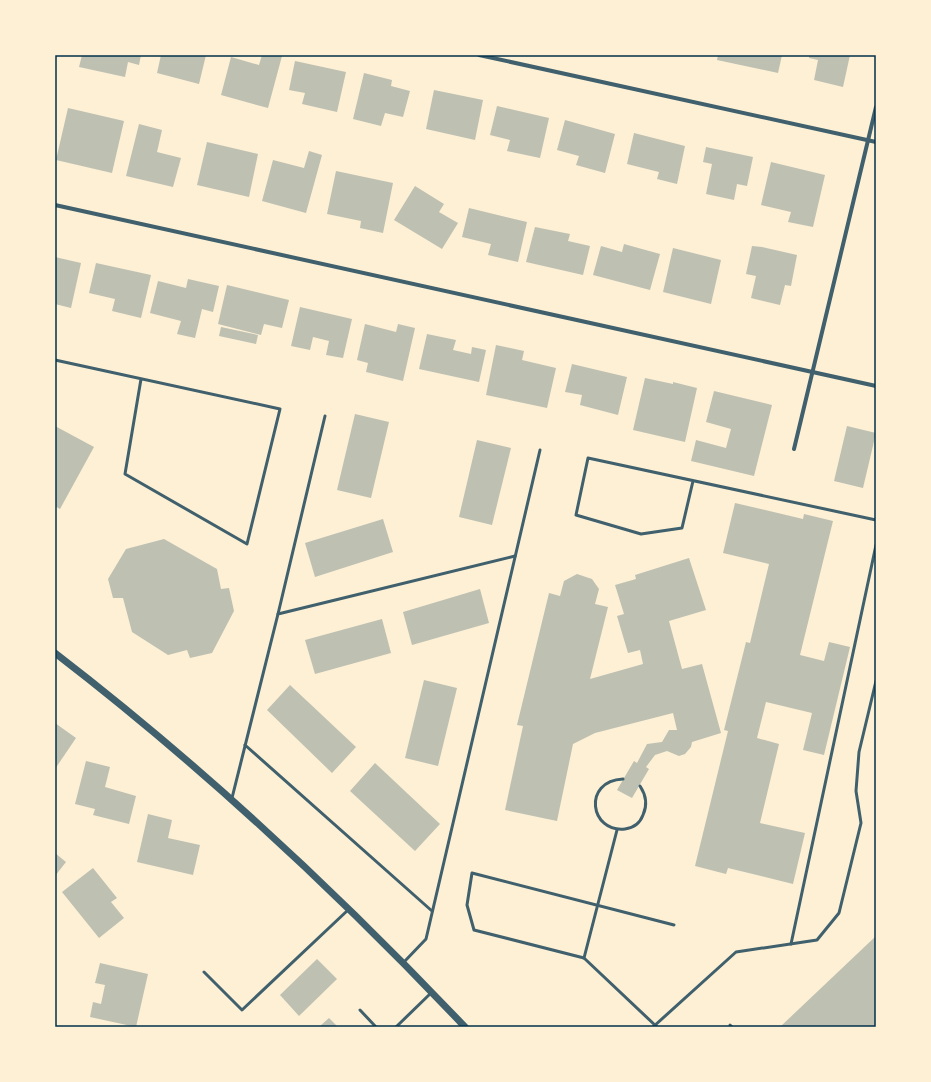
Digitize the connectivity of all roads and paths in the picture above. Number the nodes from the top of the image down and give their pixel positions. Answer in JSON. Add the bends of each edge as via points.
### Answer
{"nodes":[{"id":1,"x":479,"y":55,"type":"edge"},
{"id":2,"x":876,"y":107,"type":"edge"},
{"id":3,"x":868,"y":140,"type":"junction"},
{"id":4,"x":876,"y":142,"type":"edge"},
{"id":5,"x":55,"y":205,"type":"edge"},
{"id":6,"x":55,"y":360,"type":"edge"},
{"id":7,"x":812,"y":372,"type":"junction"},
{"id":8,"x":141,"y":379,"type":"junction"},
{"id":9,"x":876,"y":386,"type":"edge"},
{"id":10,"x":325,"y":416,"type":"dead end"},
{"id":11,"x":794,"y":449,"type":"dead end"},
{"id":12,"x":540,"y":450,"type":"dead end"},
{"id":13,"x":693,"y":481,"type":"junction"},
{"id":14,"x":876,"y":520,"type":"edge"},
{"id":15,"x":876,"y":545,"type":"edge"},
{"id":16,"x":516,"y":556,"type":"junction"},
{"id":17,"x":278,"y":614,"type":"junction"},
{"id":18,"x":55,"y":653,"type":"edge"},
{"id":19,"x":876,"y":681,"type":"edge"},
{"id":20,"x":245,"y":745,"type":"junction"},
{"id":21,"x":623,"y":779,"type":"dead end"},
{"id":22,"x":640,"y":786,"type":"dead end"},
{"id":23,"x":231,"y":800,"type":"junction"},
{"id":24,"x":617,"y":830,"type":"junction"},
{"id":25,"x":598,"y":905,"type":"junction"},
{"id":26,"x":350,"y":909,"type":"junction"},
{"id":27,"x":432,"y":911,"type":"junction"},
{"id":28,"x":674,"y":925,"type":"dead end"},
{"id":29,"x":790,"y":944,"type":"junction"},
{"id":30,"x":584,"y":958,"type":"junction"},
{"id":31,"x":404,"y":962,"type":"junction"},
{"id":32,"x":204,"y":972,"type":"dead end"},
{"id":33,"x":432,"y":992,"type":"junction"},
{"id":34,"x":360,"y":1010,"type":"dead end"},
{"id":35,"x":655,"y":1026,"type":"edge"},
{"id":36,"x":376,"y":1027,"type":"edge"},
{"id":37,"x":396,"y":1027,"type":"edge"},
{"id":38,"x":465,"y":1027,"type":"edge"}],
"edges":[{"from":1,"to":3,"type":"street"},
{"from":2,"to":3,"type":"street"},
{"from":3,"to":4,"type":"street"},
{"from":3,"to":7,"type":"street"},
{"from":5,"to":7,"type":"street"},
{"from":6,"to":8,"type":"lane"},
{"from":7,"to":9,"type":"street"},
{"from":7,"to":11,"type":"street"},
{"from":8,"to":8,"type":"lane","via":[[124,474],[247,544],[280,409]]},
{"from":10,"to":17,"type":"lane"},
{"from":12,"to":16,"type":"lane"},
{"from":13,"to":13,"type":"lane","via":[[588,458],[576,516],[641,534],[682,528]]},
{"from":13,"to":14,"type":"lane"},
{"from":15,"to":29,"type":"lane"},
{"from":16,"to":17,"type":"lane"},
{"from":16,"to":27,"type":"lane"},
{"from":17,"to":20,"type":"lane"},
{"from":18,"to":23,"type":"street","via":[[194,766]]},
{"from":19,"to":29,"type":"lane","via":[[859,752],[856,791],[861,823],[839,913],[816,940]]},
{"from":20,"to":23,"type":"lane"},
{"from":20,"to":27,"type":"lane"},
{"from":21,"to":24,"type":"lane","via":[[613,779],[605,784],[596,798],[598,816],[604,823]]},
{"from":22,"to":24,"type":"lane","via":[[646,800],[646,809],[642,817],[629,828]]},
{"from":23,"to":26,"type":"street"},
{"from":24,"to":25,"type":"lane"},
{"from":25,"to":28,"type":"lane"},
{"from":25,"to":30,"type":"lane"},
{"from":25,"to":30,"type":"lane","via":[[472,873],[467,905],[474,930]]},
{"from":26,"to":31,"type":"street"},
{"from":26,"to":32,"type":"lane","via":[[242,1010]]},
{"from":27,"to":31,"type":"lane","via":[[426,939]]},
{"from":29,"to":35,"type":"lane","via":[[736,952]]},
{"from":30,"to":35,"type":"lane"},
{"from":31,"to":33,"type":"street"},
{"from":33,"to":37,"type":"lane"},
{"from":33,"to":38,"type":"street"},
{"from":34,"to":36,"type":"lane"}]}
